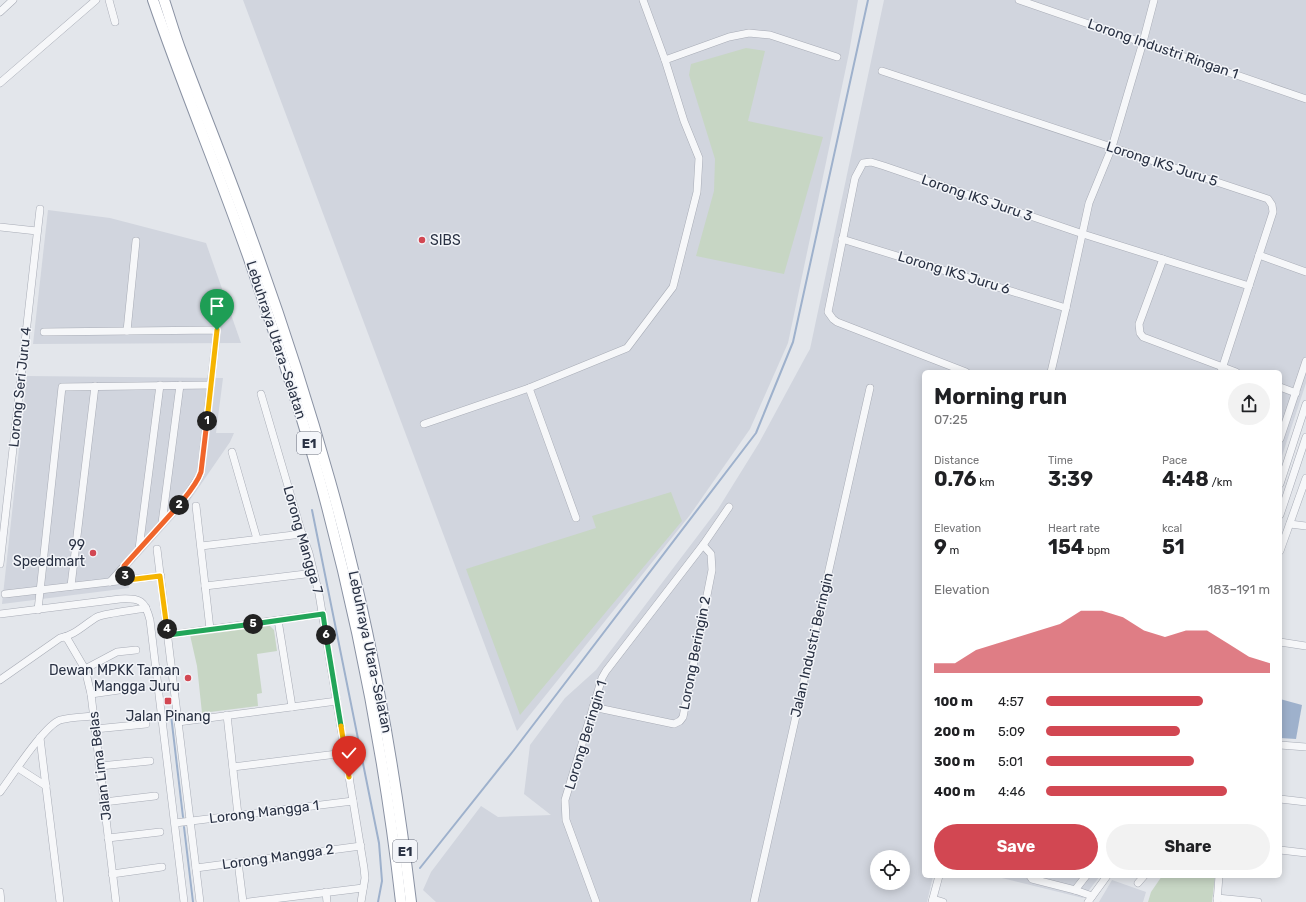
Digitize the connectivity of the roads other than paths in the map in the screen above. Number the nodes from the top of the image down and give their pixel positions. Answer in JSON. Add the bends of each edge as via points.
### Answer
{"nodes":[{"id":1,"x":13,"y":0,"type":"edge"},
{"id":2,"x":96,"y":0,"type":"edge"},
{"id":3,"x":109,"y":0,"type":"edge"},
{"id":4,"x":154,"y":0,"type":"edge"},
{"id":5,"x":164,"y":0,"type":"edge"},
{"id":6,"x":643,"y":0,"type":"edge"},
{"id":7,"x":1019,"y":0,"type":"edge"},
{"id":8,"x":1154,"y":0,"type":"edge"},
{"id":9,"x":0,"y":12,"type":"edge"},
{"id":10,"x":115,"y":22,"type":"dead end"},
{"id":11,"x":1143,"y":42,"type":"junction"},
{"id":12,"x":837,"y":57,"type":"dead end"},
{"id":13,"x":665,"y":60,"type":"junction"},
{"id":14,"x":882,"y":71,"type":"dead end"},
{"id":15,"x":0,"y":83,"type":"edge"},
{"id":16,"x":1306,"y":99,"type":"edge"},
{"id":17,"x":1112,"y":147,"type":"junction"},
{"id":18,"x":40,"y":209,"type":"dead end"},
{"id":19,"x":0,"y":227,"type":"edge"},
{"id":20,"x":37,"y":231,"type":"junction"},
{"id":21,"x":1083,"y":234,"type":"junction"},
{"id":22,"x":842,"y":239,"type":"junction"},
{"id":23,"x":136,"y":242,"type":"dead end"},
{"id":24,"x":1259,"y":255,"type":"junction"},
{"id":25,"x":1163,"y":259,"type":"junction"},
{"id":26,"x":1306,"y":272,"type":"edge"},
{"id":27,"x":1249,"y":286,"type":"junction"},
{"id":28,"x":1066,"y":308,"type":"junction"},
{"id":29,"x":127,"y":331,"type":"junction"},
{"id":30,"x":44,"y":332,"type":"dead end"},
{"id":31,"x":1306,"y":361,"type":"edge"},
{"id":32,"x":961,"y":370,"type":"edge"},
{"id":33,"x":1051,"y":370,"type":"edge"},
{"id":34,"x":1222,"y":370,"type":"edge"},
{"id":35,"x":160,"y":385,"type":"junction"},
{"id":36,"x":180,"y":385,"type":"junction"},
{"id":37,"x":211,"y":385,"type":"junction"},
{"id":38,"x":95,"y":386,"type":"junction"},
{"id":39,"x":530,"y":388,"type":"junction"},
{"id":40,"x":870,"y":388,"type":"dead end"},
{"id":41,"x":1282,"y":388,"type":"edge"},
{"id":42,"x":1296,"y":393,"type":"junction"},
{"id":43,"x":261,"y":394,"type":"dead end"},
{"id":44,"x":1306,"y":404,"type":"edge"},
{"id":45,"x":424,"y":424,"type":"dead end"},
{"id":46,"x":1282,"y":433,"type":"edge"},
{"id":47,"x":1306,"y":437,"type":"edge"},
{"id":48,"x":232,"y":452,"type":"dead end"},
{"id":49,"x":1294,"y":472,"type":"junction"},
{"id":50,"x":1282,"y":478,"type":"edge"},
{"id":51,"x":1306,"y":478,"type":"edge"},
{"id":52,"x":1282,"y":488,"type":"edge"},
{"id":53,"x":1288,"y":490,"type":"junction"},
{"id":54,"x":196,"y":506,"type":"dead end"},
{"id":55,"x":729,"y":507,"type":"dead end"},
{"id":56,"x":1282,"y":509,"type":"edge"},
{"id":57,"x":576,"y":518,"type":"dead end"},
{"id":58,"x":162,"y":523,"type":"junction"},
{"id":59,"x":1290,"y":524,"type":"junction"},
{"id":60,"x":1306,"y":526,"type":"edge"},
{"id":61,"x":302,"y":534,"type":"junction"},
{"id":62,"x":257,"y":539,"type":"junction"},
{"id":63,"x":704,"y":545,"type":"junction"},
{"id":64,"x":200,"y":546,"type":"junction"},
{"id":65,"x":1282,"y":546,"type":"edge"},
{"id":66,"x":139,"y":549,"type":"junction"},
{"id":67,"x":157,"y":549,"type":"dead end"},
{"id":68,"x":0,"y":564,"type":"edge"},
{"id":69,"x":124,"y":566,"type":"junction"},
{"id":70,"x":314,"y":573,"type":"junction"},
{"id":71,"x":160,"y":576,"type":"junction"},
{"id":72,"x":128,"y":580,"type":"junction"},
{"id":73,"x":110,"y":582,"type":"junction"},
{"id":74,"x":71,"y":586,"type":"junction"},
{"id":75,"x":205,"y":586,"type":"junction"},
{"id":76,"x":39,"y":590,"type":"junction"},
{"id":77,"x":5,"y":594,"type":"dead end"},
{"id":78,"x":146,"y":608,"type":"junction"},
{"id":79,"x":38,"y":610,"type":"junction"},
{"id":80,"x":0,"y":614,"type":"edge"},
{"id":81,"x":323,"y":614,"type":"junction"},
{"id":82,"x":278,"y":620,"type":"junction"},
{"id":83,"x":210,"y":629,"type":"junction"},
{"id":84,"x":168,"y":635,"type":"junction"},
{"id":85,"x":65,"y":637,"type":"junction"},
{"id":86,"x":1282,"y":642,"type":"edge"},
{"id":87,"x":1306,"y":646,"type":"edge"},
{"id":88,"x":136,"y":650,"type":"dead end"},
{"id":89,"x":85,"y":669,"type":"junction"},
{"id":90,"x":0,"y":680,"type":"edge"},
{"id":91,"x":140,"y":687,"type":"dead end"},
{"id":92,"x":91,"y":694,"type":"junction"},
{"id":93,"x":337,"y":701,"type":"junction"},
{"id":94,"x":292,"y":707,"type":"junction"},
{"id":95,"x":593,"y":707,"type":"junction"},
{"id":96,"x":227,"y":715,"type":"junction"},
{"id":97,"x":94,"y":716,"type":"junction"},
{"id":98,"x":178,"y":722,"type":"junction"},
{"id":99,"x":146,"y":724,"type":"dead end"},
{"id":100,"x":95,"y":729,"type":"junction"},
{"id":101,"x":40,"y":738,"type":"junction"},
{"id":102,"x":1282,"y":744,"type":"edge"},
{"id":103,"x":1306,"y":747,"type":"edge"},
{"id":104,"x":345,"y":753,"type":"junction"},
{"id":105,"x":150,"y":760,"type":"dead end"},
{"id":106,"x":100,"y":766,"type":"junction"},
{"id":107,"x":233,"y":767,"type":"junction"},
{"id":108,"x":18,"y":768,"type":"junction"},
{"id":109,"x":46,"y":786,"type":"junction"},
{"id":110,"x":0,"y":792,"type":"edge"},
{"id":111,"x":155,"y":796,"type":"dead end"},
{"id":112,"x":1282,"y":799,"type":"edge"},
{"id":113,"x":353,"y":801,"type":"junction"},
{"id":114,"x":104,"y":802,"type":"junction"},
{"id":115,"x":1306,"y":802,"type":"edge"},
{"id":116,"x":238,"y":815,"type":"junction"},
{"id":117,"x":190,"y":821,"type":"junction"},
{"id":118,"x":175,"y":823,"type":"junction"},
{"id":119,"x":160,"y":832,"type":"dead end"},
{"id":120,"x":108,"y":838,"type":"junction"},
{"id":121,"x":361,"y":846,"type":"junction"},
{"id":122,"x":1282,"y":850,"type":"edge"},
{"id":123,"x":1306,"y":853,"type":"edge"},
{"id":124,"x":238,"y":862,"type":"junction"},
{"id":125,"x":162,"y":867,"type":"dead end"},
{"id":126,"x":196,"y":868,"type":"junction"},
{"id":127,"x":112,"y":874,"type":"junction"},
{"id":128,"x":938,"y":878,"type":"edge"},
{"id":129,"x":1031,"y":878,"type":"edge"},
{"id":130,"x":1084,"y":878,"type":"edge"},
{"id":131,"x":1106,"y":878,"type":"edge"},
{"id":132,"x":1142,"y":878,"type":"edge"},
{"id":133,"x":1219,"y":878,"type":"edge"},
{"id":134,"x":1138,"y":883,"type":"dead end"},
{"id":135,"x":363,"y":888,"type":"junction"},
{"id":136,"x":1075,"y":890,"type":"junction"},
{"id":137,"x":0,"y":892,"type":"edge"},
{"id":138,"x":326,"y":892,"type":"junction"},
{"id":139,"x":1090,"y":899,"type":"edge"},
{"id":140,"x":284,"y":900,"type":"edge"},
{"id":141,"x":1217,"y":900,"type":"edge"},
{"id":142,"x":932,"y":901,"type":"edge"},
{"id":143,"x":1,"y":902,"type":"edge"},
{"id":144,"x":60,"y":902,"type":"edge"},
{"id":145,"x":116,"y":902,"type":"edge"},
{"id":146,"x":184,"y":902,"type":"edge"},
{"id":147,"x":200,"y":902,"type":"edge"},
{"id":148,"x":243,"y":902,"type":"edge"},
{"id":149,"x":249,"y":902,"type":"edge"},
{"id":150,"x":327,"y":902,"type":"edge"},
{"id":151,"x":361,"y":902,"type":"edge"},
{"id":152,"x":401,"y":902,"type":"edge"},
{"id":153,"x":411,"y":902,"type":"edge"},
{"id":154,"x":596,"y":902,"type":"edge"},
{"id":155,"x":754,"y":902,"type":"edge"},
{"id":156,"x":943,"y":902,"type":"edge"},
{"id":157,"x":1258,"y":902,"type":"edge"}],
"edges":[{"from":1,"to":9,"type":"street"},
{"from":2,"to":15,"type":"street"},
{"from":3,"to":10,"type":"street"},
{"from":4,"to":152,"type":"highway","name":"Lebuhraya Utara–Selatan","number":"E1","via":[[184,89],[258,285],[320,482],[341,562],[370,694],[388,798]]},
{"from":5,"to":153,"type":"highway","name":"Lebuhraya Utara–Selatan","number":"E1","via":[[265,276],[331,484],[363,612],[377,682],[398,800]]},
{"from":6,"to":13,"type":"street"},
{"from":7,"to":11,"type":"street","name":"Lorong Industri Ringan 1"},
{"from":8,"to":11,"type":"street"},
{"from":11,"to":16,"type":"street","name":"Lorong Industri Ringan 1"},
{"from":11,"to":17,"type":"street"},
{"from":12,"to":13,"type":"street","via":[[770,35],[749,33],[729,37]]},
{"from":13,"to":39,"type":"street","via":[[684,121],[699,158],[697,192],[673,287],[627,348]]},
{"from":14,"to":17,"type":"street","name":"Lorong IKS Juru 5"},
{"from":17,"to":21,"type":"street","via":[[1089,203]]},
{"from":17,"to":24,"type":"street","name":"Lorong IKS Juru 5","via":[[1268,199],[1273,212]]},
{"from":18,"to":20,"type":"street","name":"Lorong Seri Juru 4"},
{"from":19,"to":20,"type":"street"},
{"from":20,"to":68,"type":"street","name":"Lorong Seri Juru 4"},
{"from":21,"to":22,"type":"street","name":"Lorong IKS Juru 3","via":[[871,162],[863,162],[855,178]]},
{"from":21,"to":25,"type":"street","name":"Lorong IKS Juru 3"},
{"from":21,"to":28,"type":"street"},
{"from":22,"to":28,"type":"street","name":"Lorong IKS Juru 6"},
{"from":22,"to":32,"type":"street","via":[[828,308],[831,316],[837,322]]},
{"from":23,"to":29,"type":"street"},
{"from":24,"to":26,"type":"street"},
{"from":24,"to":27,"type":"street","name":"Lorong IKS Juru 5"},
{"from":25,"to":27,"type":"street","name":"Lorong IKS Juru 3"},
{"from":25,"to":34,"type":"street","via":[[1139,324],[1140,333],[1143,337]]},
{"from":27,"to":34,"type":"street","name":"Lorong IKS Juru 5"},
{"from":28,"to":33,"type":"street"},
{"from":29,"to":30,"type":"street"},
{"from":29,"to":37,"type":"street","via":[[217,330]]},
{"from":31,"to":42,"type":"street"},
{"from":35,"to":36,"type":"street"},
{"from":35,"to":38,"type":"street"},
{"from":35,"to":66,"type":"street"},
{"from":36,"to":37,"type":"street"},
{"from":36,"to":58,"type":"street"},
{"from":37,"to":58,"type":"street","via":[[201,472],[186,497]]},
{"from":38,"to":74,"type":"street"},
{"from":38,"to":76,"type":"street","via":[[62,387]]},
{"from":39,"to":45,"type":"street"},
{"from":39,"to":57,"type":"street"},
{"from":40,"to":155,"type":"street","name":"Jalan Industri Beringin"},
{"from":41,"to":42,"type":"street"},
{"from":42,"to":46,"type":"street"},
{"from":43,"to":61,"type":"street","name":"Lorong Mangga 7"},
{"from":44,"to":50,"type":"street"},
{"from":47,"to":49,"type":"street"},
{"from":48,"to":62,"type":"street"},
{"from":49,"to":51,"type":"street"},
{"from":49,"to":53,"type":"street"},
{"from":51,"to":59,"type":"street"},
{"from":52,"to":53,"type":"street"},
{"from":53,"to":56,"type":"street"},
{"from":54,"to":64,"type":"street"},
{"from":55,"to":63,"type":"street","name":"Lorong Beringin 1"},
{"from":58,"to":66,"type":"street"},
{"from":59,"to":60,"type":"street"},
{"from":59,"to":65,"type":"street"},
{"from":61,"to":62,"type":"street"},
{"from":61,"to":70,"type":"street","name":"Lorong Mangga 7"},
{"from":62,"to":64,"type":"street"},
{"from":63,"to":95,"type":"street","name":"Lorong Beringin 1","via":[[606,671]]},
{"from":63,"to":95,"type":"street","name":"Lorong Beringin 2","via":[[711,554],[712,570],[683,717],[674,724]]},
{"from":64,"to":75,"type":"street"},
{"from":66,"to":69,"type":"street"},
{"from":67,"to":71,"type":"street"},
{"from":69,"to":72,"type":"street"},
{"from":69,"to":73,"type":"street"},
{"from":70,"to":75,"type":"street"},
{"from":70,"to":81,"type":"street","name":"Lorong Mangga 7"},
{"from":71,"to":72,"type":"street"},
{"from":71,"to":84,"type":"street"},
{"from":72,"to":73,"type":"street"},
{"from":73,"to":74,"type":"street"},
{"from":74,"to":76,"type":"street"},
{"from":75,"to":83,"type":"street"},
{"from":76,"to":77,"type":"street"},
{"from":76,"to":79,"type":"street"},
{"from":78,"to":79,"type":"street","via":[[142,602],[133,598]]},
{"from":78,"to":85,"type":"street","via":[[99,616]]},
{"from":78,"to":118,"type":"street","via":[[150,620]]},
{"from":79,"to":80,"type":"street"},
{"from":81,"to":82,"type":"street"},
{"from":81,"to":93,"type":"street","name":"Lorong Mangga 7"},
{"from":82,"to":83,"type":"street"},
{"from":82,"to":94,"type":"street"},
{"from":83,"to":84,"type":"street"},
{"from":84,"to":98,"type":"street"},
{"from":85,"to":89,"type":"street","name":"Jalan Lima Belas"},
{"from":85,"to":90,"type":"street"},
{"from":86,"to":87,"type":"street"},
{"from":88,"to":89,"type":"street","via":[[117,652]]},
{"from":89,"to":92,"type":"street","name":"Jalan Lima Belas"},
{"from":91,"to":92,"type":"street"},
{"from":92,"to":97,"type":"street","name":"Jalan Lima Belas"},
{"from":93,"to":94,"type":"street"},
{"from":93,"to":104,"type":"street","name":"Lorong Mangga 7"},
{"from":94,"to":96,"type":"street"},
{"from":95,"to":154,"type":"street","name":"Lorong Beringin 1","via":[[565,800],[566,820]]},
{"from":96,"to":98,"type":"street"},
{"from":96,"to":107,"type":"street"},
{"from":97,"to":100,"type":"street","name":"Jalan Lima Belas"},
{"from":97,"to":101,"type":"street","via":[[61,720],[52,724]]},
{"from":98,"to":117,"type":"street"},
{"from":99,"to":100,"type":"street"},
{"from":100,"to":106,"type":"street","name":"Jalan Lima Belas"},
{"from":101,"to":108,"type":"street"},
{"from":101,"to":109,"type":"street"},
{"from":102,"to":103,"type":"street"},
{"from":104,"to":107,"type":"street"},
{"from":104,"to":113,"type":"street","name":"Lorong Mangga 7"},
{"from":105,"to":106,"type":"street"},
{"from":106,"to":114,"type":"street","name":"Jalan Lima Belas"},
{"from":107,"to":116,"type":"street"},
{"from":108,"to":109,"type":"street"},
{"from":108,"to":110,"type":"street"},
{"from":109,"to":144,"type":"street"},
{"from":111,"to":114,"type":"street"},
{"from":112,"to":115,"type":"street"},
{"from":113,"to":116,"type":"street","name":"Lorong Mangga 1"},
{"from":113,"to":121,"type":"street","name":"Lorong Mangga 7"},
{"from":114,"to":120,"type":"street","name":"Jalan Lima Belas"},
{"from":116,"to":117,"type":"street","name":"Lorong Mangga 1"},
{"from":117,"to":118,"type":"street","name":"Lorong Mangga 1"},
{"from":117,"to":126,"type":"street"},
{"from":118,"to":146,"type":"street"},
{"from":119,"to":120,"type":"street"},
{"from":120,"to":127,"type":"street","name":"Jalan Lima Belas"},
{"from":121,"to":124,"type":"street","name":"Lorong Mangga 2"},
{"from":121,"to":135,"type":"street","name":"Lorong Mangga 7"},
{"from":122,"to":123,"type":"street"},
{"from":124,"to":126,"type":"street","name":"Lorong Mangga 2"},
{"from":124,"to":148,"type":"street"},
{"from":125,"to":127,"type":"street"},
{"from":126,"to":147,"type":"street"},
{"from":127,"to":145,"type":"street","name":"Jalan Lima Belas"},
{"from":128,"to":142,"type":"street"},
{"from":129,"to":136,"type":"street"},
{"from":130,"to":136,"type":"street"},
{"from":131,"to":139,"type":"street"},
{"from":132,"to":134,"type":"street"},
{"from":133,"to":141,"type":"street"},
{"from":135,"to":138,"type":"street"},
{"from":135,"to":151,"type":"street","name":"Lorong Mangga 7"},
{"from":136,"to":139,"type":"street"},
{"from":137,"to":143,"type":"street"},
{"from":138,"to":140,"type":"street"},
{"from":138,"to":150,"type":"street"},
{"from":140,"to":149,"type":"street"},
{"from":141,"to":157,"type":"street"},
{"from":142,"to":156,"type":"street"}]}
